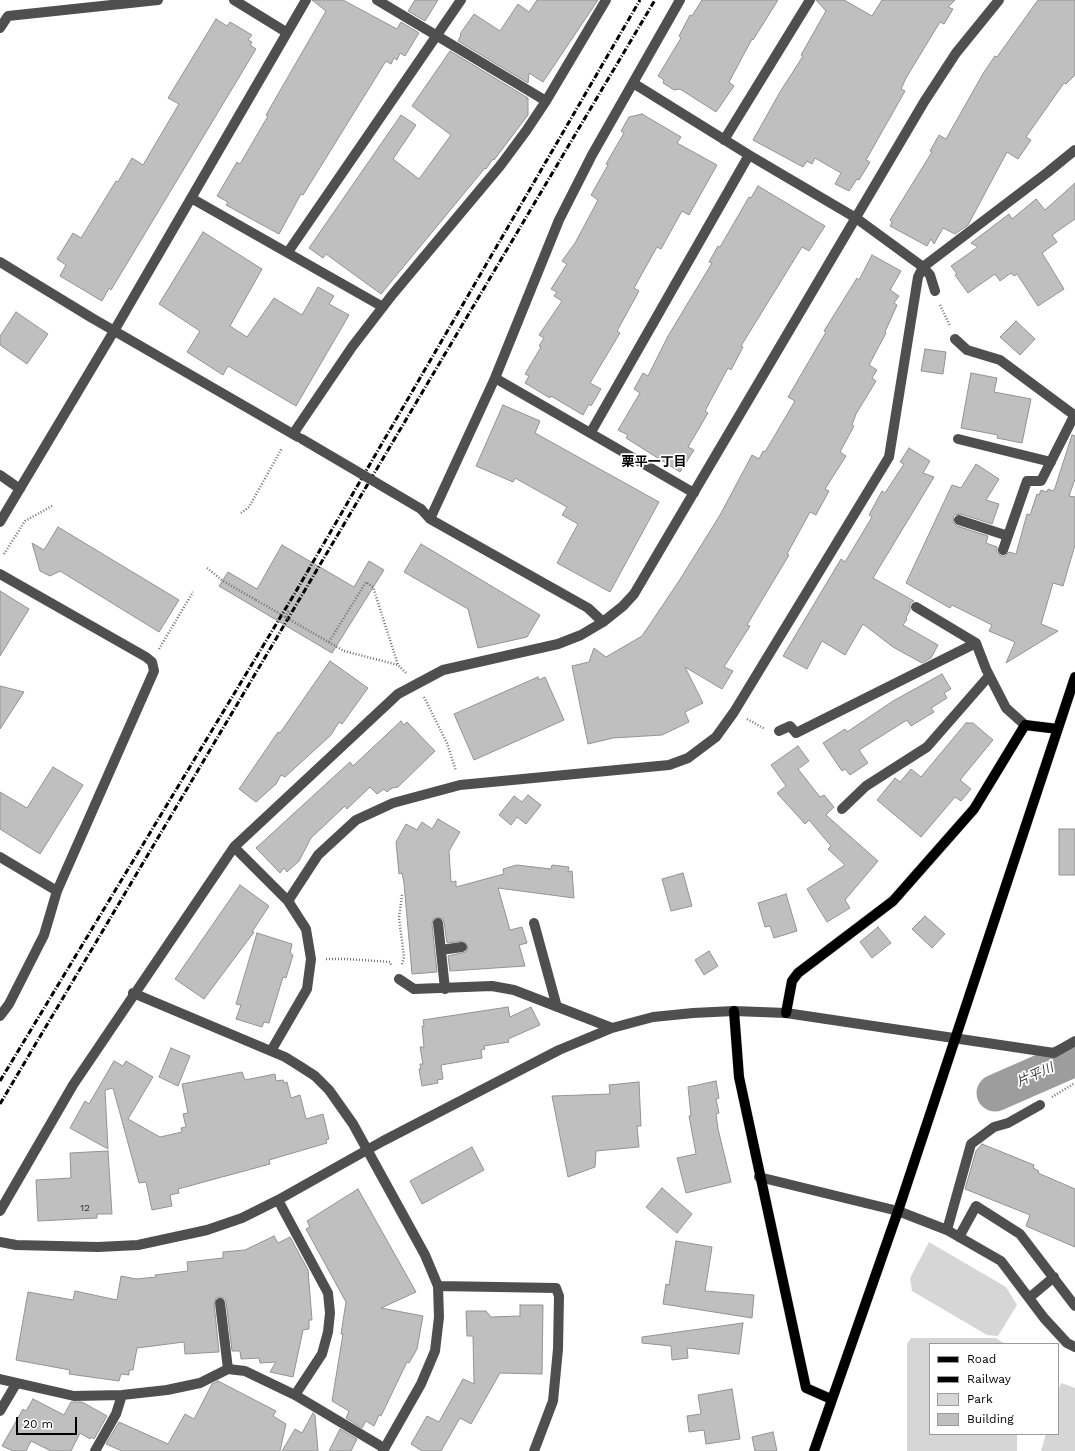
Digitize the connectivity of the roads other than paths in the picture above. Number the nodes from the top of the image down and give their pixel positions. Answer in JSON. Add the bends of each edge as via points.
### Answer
{"nodes":[{"id":1,"x":158,"y":0,"type":"edge"},
{"id":2,"x":234,"y":0,"type":"edge"},
{"id":3,"x":306,"y":0,"type":"edge"},
{"id":4,"x":376,"y":0,"type":"edge"},
{"id":5,"x":461,"y":0,"type":"edge"},
{"id":6,"x":606,"y":0,"type":"edge"},
{"id":7,"x":680,"y":0,"type":"edge"},
{"id":8,"x":810,"y":0,"type":"edge"},
{"id":9,"x":998,"y":0,"type":"edge"},
{"id":10,"x":142,"y":1,"type":"edge"},
{"id":11,"x":0,"y":28,"type":"edge"},
{"id":12,"x":286,"y":32,"type":"junction"},
{"id":13,"x":437,"y":36,"type":"junction"},
{"id":14,"x":633,"y":83,"type":"junction"},
{"id":15,"x":546,"y":101,"type":"junction"},
{"id":16,"x":724,"y":140,"type":"junction"},
{"id":17,"x":1075,"y":150,"type":"edge"},
{"id":18,"x":749,"y":155,"type":"junction"},
{"id":19,"x":191,"y":198,"type":"junction"},
{"id":20,"x":856,"y":218,"type":"junction"},
{"id":21,"x":288,"y":252,"type":"junction"},
{"id":22,"x":0,"y":262,"type":"edge"},
{"id":23,"x":923,"y":267,"type":"junction"},
{"id":24,"x":935,"y":291,"type":"road end"},
{"id":25,"x":383,"y":307,"type":"junction"},
{"id":26,"x":114,"y":331,"type":"junction"},
{"id":27,"x":955,"y":339,"type":"road end"},
{"id":28,"x":495,"y":378,"type":"junction"},
{"id":29,"x":1075,"y":414,"type":"edge"},
{"id":30,"x":591,"y":432,"type":"junction"},
{"id":31,"x":297,"y":437,"type":"junction"},
{"id":32,"x":958,"y":439,"type":"dead end"},
{"id":33,"x":1051,"y":462,"type":"junction"},
{"id":34,"x":0,"y":475,"type":"edge"},
{"id":35,"x":20,"y":489,"type":"junction"},
{"id":36,"x":694,"y":493,"type":"junction"},
{"id":37,"x":430,"y":519,"type":"junction"},
{"id":38,"x":959,"y":520,"type":"dead end"},
{"id":39,"x":0,"y":522,"type":"edge"},
{"id":40,"x":1008,"y":536,"type":"junction"},
{"id":41,"x":1003,"y":550,"type":"dead end"},
{"id":42,"x":0,"y":574,"type":"edge"},
{"id":43,"x":916,"y":607,"type":"dead end"},
{"id":44,"x":603,"y":622,"type":"junction"},
{"id":45,"x":976,"y":643,"type":"junction"},
{"id":46,"x":990,"y":676,"type":"junction"},
{"id":47,"x":1075,"y":677,"type":"edge"},
{"id":48,"x":1025,"y":726,"type":"junction"},
{"id":49,"x":1058,"y":729,"type":"junction"},
{"id":50,"x":779,"y":731,"type":"road end"},
{"id":51,"x":842,"y":809,"type":"dead end"},
{"id":52,"x":234,"y":847,"type":"junction"},
{"id":53,"x":0,"y":857,"type":"edge"},
{"id":54,"x":57,"y":891,"type":"junction"},
{"id":55,"x":288,"y":901,"type":"junction"},
{"id":56,"x":438,"y":923,"type":"dead end"},
{"id":57,"x":534,"y":923,"type":"dead end"},
{"id":58,"x":462,"y":948,"type":"dead end"},
{"id":59,"x":441,"y":950,"type":"junction"},
{"id":60,"x":399,"y":979,"type":"road end"},
{"id":61,"x":445,"y":989,"type":"junction"},
{"id":62,"x":133,"y":993,"type":"junction"},
{"id":63,"x":557,"y":1006,"type":"junction"},
{"id":64,"x":734,"y":1011,"type":"junction"},
{"id":65,"x":786,"y":1013,"type":"junction"},
{"id":66,"x":0,"y":1016,"type":"edge"},
{"id":67,"x":612,"y":1028,"type":"junction"},
{"id":68,"x":956,"y":1037,"type":"junction"},
{"id":69,"x":1075,"y":1041,"type":"edge"},
{"id":70,"x":271,"y":1051,"type":"junction"},
{"id":71,"x":1040,"y":1105,"type":"road end"},
{"id":72,"x":368,"y":1151,"type":"junction"},
{"id":73,"x":759,"y":1177,"type":"junction"},
{"id":74,"x":278,"y":1200,"type":"junction"},
{"id":75,"x":0,"y":1211,"type":"edge"},
{"id":76,"x":898,"y":1211,"type":"junction"},
{"id":77,"x":947,"y":1230,"type":"junction"},
{"id":78,"x":959,"y":1237,"type":"junction"},
{"id":79,"x":0,"y":1242,"type":"edge"},
{"id":80,"x":1054,"y":1277,"type":"junction"},
{"id":81,"x":438,"y":1286,"type":"junction"},
{"id":82,"x":1028,"y":1298,"type":"junction"},
{"id":83,"x":220,"y":1304,"type":"dead end"},
{"id":84,"x":1075,"y":1306,"type":"edge"},
{"id":85,"x":1075,"y":1347,"type":"edge"},
{"id":86,"x":228,"y":1370,"type":"junction"},
{"id":87,"x":0,"y":1379,"type":"edge"},
{"id":88,"x":16,"y":1384,"type":"junction"},
{"id":89,"x":122,"y":1395,"type":"junction"},
{"id":90,"x":295,"y":1395,"type":"junction"},
{"id":91,"x":831,"y":1400,"type":"junction"},
{"id":92,"x":0,"y":1411,"type":"edge"},
{"id":93,"x":384,"y":1450,"type":"edge"},
{"id":94,"x":95,"y":1451,"type":"edge"},
{"id":95,"x":534,"y":1451,"type":"edge"},
{"id":96,"x":814,"y":1451,"type":"edge"}],
"edges":[{"from":1,"to":10,"type":"street"},
{"from":2,"to":12,"type":"street"},
{"from":3,"to":12,"type":"street"},
{"from":4,"to":13,"type":"street"},
{"from":5,"to":13,"type":"street"},
{"from":6,"to":15,"type":"street"},
{"from":7,"to":14,"type":"street"},
{"from":8,"to":16,"type":"street"},
{"from":9,"to":20,"type":"street","via":[[956,53]]},
{"from":10,"to":11,"type":"street","via":[[8,16]]},
{"from":12,"to":19,"type":"street"},
{"from":13,"to":15,"type":"street"},
{"from":13,"to":21,"type":"street"},
{"from":14,"to":16,"type":"street"},
{"from":14,"to":28,"type":"street","via":[[592,154],[559,220]]},
{"from":15,"to":25,"type":"street","via":[[500,166]]},
{"from":16,"to":18,"type":"street"},
{"from":17,"to":23,"type":"street"},
{"from":18,"to":20,"type":"street"},
{"from":18,"to":30,"type":"street"},
{"from":19,"to":21,"type":"street"},
{"from":19,"to":26,"type":"street"},
{"from":20,"to":23,"type":"street"},
{"from":20,"to":36,"type":"street"},
{"from":21,"to":25,"type":"street"},
{"from":22,"to":26,"type":"street"},
{"from":23,"to":24,"type":"street","via":[[930,275]]},
{"from":23,"to":55,"type":"street","via":[[918,277],[889,457],[734,712],[716,737],[688,758],[669,765],[460,785],[393,803],[356,820],[318,855]]},
{"from":25,"to":31,"type":"street","via":[[352,347]]},
{"from":26,"to":31,"type":"street"},
{"from":26,"to":35,"type":"street"},
{"from":27,"to":29,"type":"street","via":[[967,350],[1000,360]]},
{"from":28,"to":30,"type":"street"},
{"from":28,"to":37,"type":"street"},
{"from":29,"to":33,"type":"street"},
{"from":30,"to":36,"type":"street"},
{"from":31,"to":37,"type":"street","bridge":true,"via":[[421,509]]},
{"from":32,"to":33,"type":"street"},
{"from":33,"to":40,"type":"street","via":[[1041,481],[1027,481]]},
{"from":34,"to":35,"type":"street"},
{"from":35,"to":39,"type":"street"},
{"from":36,"to":44,"type":"street","via":[[634,594]]},
{"from":37,"to":44,"type":"street","via":[[588,608]]},
{"from":38,"to":40,"type":"street"},
{"from":40,"to":41,"type":"street"},
{"from":42,"to":54,"type":"street","via":[[152,662],[154,671]]},
{"from":43,"to":45,"type":"street"},
{"from":44,"to":52,"type":"street","via":[[581,635],[558,644],[443,670],[398,694]]},
{"from":45,"to":46,"type":"street"},
{"from":45,"to":50,"type":"street","via":[[796,733],[790,726]]},
{"from":46,"to":48,"type":"street","via":[[1006,708]]},
{"from":46,"to":51,"type":"street","via":[[927,746],[866,786]]},
{"from":47,"to":49,"type":"main road"},
{"from":48,"to":49,"type":"main road"},
{"from":48,"to":65,"type":"main road","via":[[974,809],[894,901],[798,973],[792,981]]},
{"from":49,"to":68,"type":"main road"},
{"from":52,"to":55,"type":"street"},
{"from":52,"to":62,"type":"street"},
{"from":53,"to":54,"type":"street"},
{"from":54,"to":66,"type":"street","via":[[44,935],[9,1004]]},
{"from":55,"to":70,"type":"street","via":[[306,929],[311,959],[307,989]]},
{"from":56,"to":59,"type":"street"},
{"from":57,"to":63,"type":"street"},
{"from":58,"to":59,"type":"street"},
{"from":59,"to":61,"type":"street"},
{"from":60,"to":61,"type":"street","via":[[414,989]]},
{"from":61,"to":63,"type":"street","via":[[492,986],[514,990]]},
{"from":62,"to":70,"type":"street"},
{"from":62,"to":75,"type":"street","via":[[72,1085]]},
{"from":63,"to":67,"type":"street"},
{"from":64,"to":65,"type":"street"},
{"from":64,"to":67,"type":"street","via":[[653,1017]]},
{"from":64,"to":73,"type":"main road","via":[[739,1077]]},
{"from":65,"to":68,"type":"street"},
{"from":67,"to":72,"type":"street","via":[[559,1050]]},
{"from":68,"to":69,"type":"street","via":[[1054,1053]]},
{"from":68,"to":76,"type":"main road"},
{"from":70,"to":72,"type":"street","via":[[315,1076],[329,1090]]},
{"from":71,"to":77,"type":"street","via":[[1008,1123],[994,1127],[971,1144]]},
{"from":72,"to":74,"type":"street"},
{"from":72,"to":81,"type":"street"},
{"from":73,"to":76,"type":"street"},
{"from":73,"to":91,"type":"main road","via":[[806,1388]]},
{"from":74,"to":79,"type":"street","via":[[242,1218],[207,1230],[138,1245],[59,1247]]},
{"from":74,"to":90,"type":"street","via":[[328,1293],[330,1313],[322,1354]]},
{"from":76,"to":77,"type":"street"},
{"from":76,"to":91,"type":"main road"},
{"from":77,"to":78,"type":"street"},
{"from":78,"to":80,"type":"street","via":[[976,1206],[1020,1234]]},
{"from":78,"to":82,"type":"street","via":[[1000,1261]]},
{"from":80,"to":82,"type":"street"},
{"from":80,"to":84,"type":"street"},
{"from":81,"to":93,"type":"street","via":[[439,1317],[435,1351],[421,1384]]},
{"from":81,"to":95,"type":"street","via":[[556,1288],[559,1296],[558,1349],[553,1401]]},
{"from":82,"to":85,"type":"street","via":[[1067,1343]]},
{"from":83,"to":86,"type":"street"},
{"from":86,"to":89,"type":"street","via":[[187,1386]]},
{"from":86,"to":90,"type":"street","via":[[245,1371]]},
{"from":87,"to":88,"type":"street"},
{"from":88,"to":89,"type":"street","via":[[74,1396]]},
{"from":88,"to":92,"type":"street"},
{"from":89,"to":94,"type":"street","via":[[116,1414]]},
{"from":90,"to":93,"type":"street"},
{"from":91,"to":96,"type":"main road"}]}
